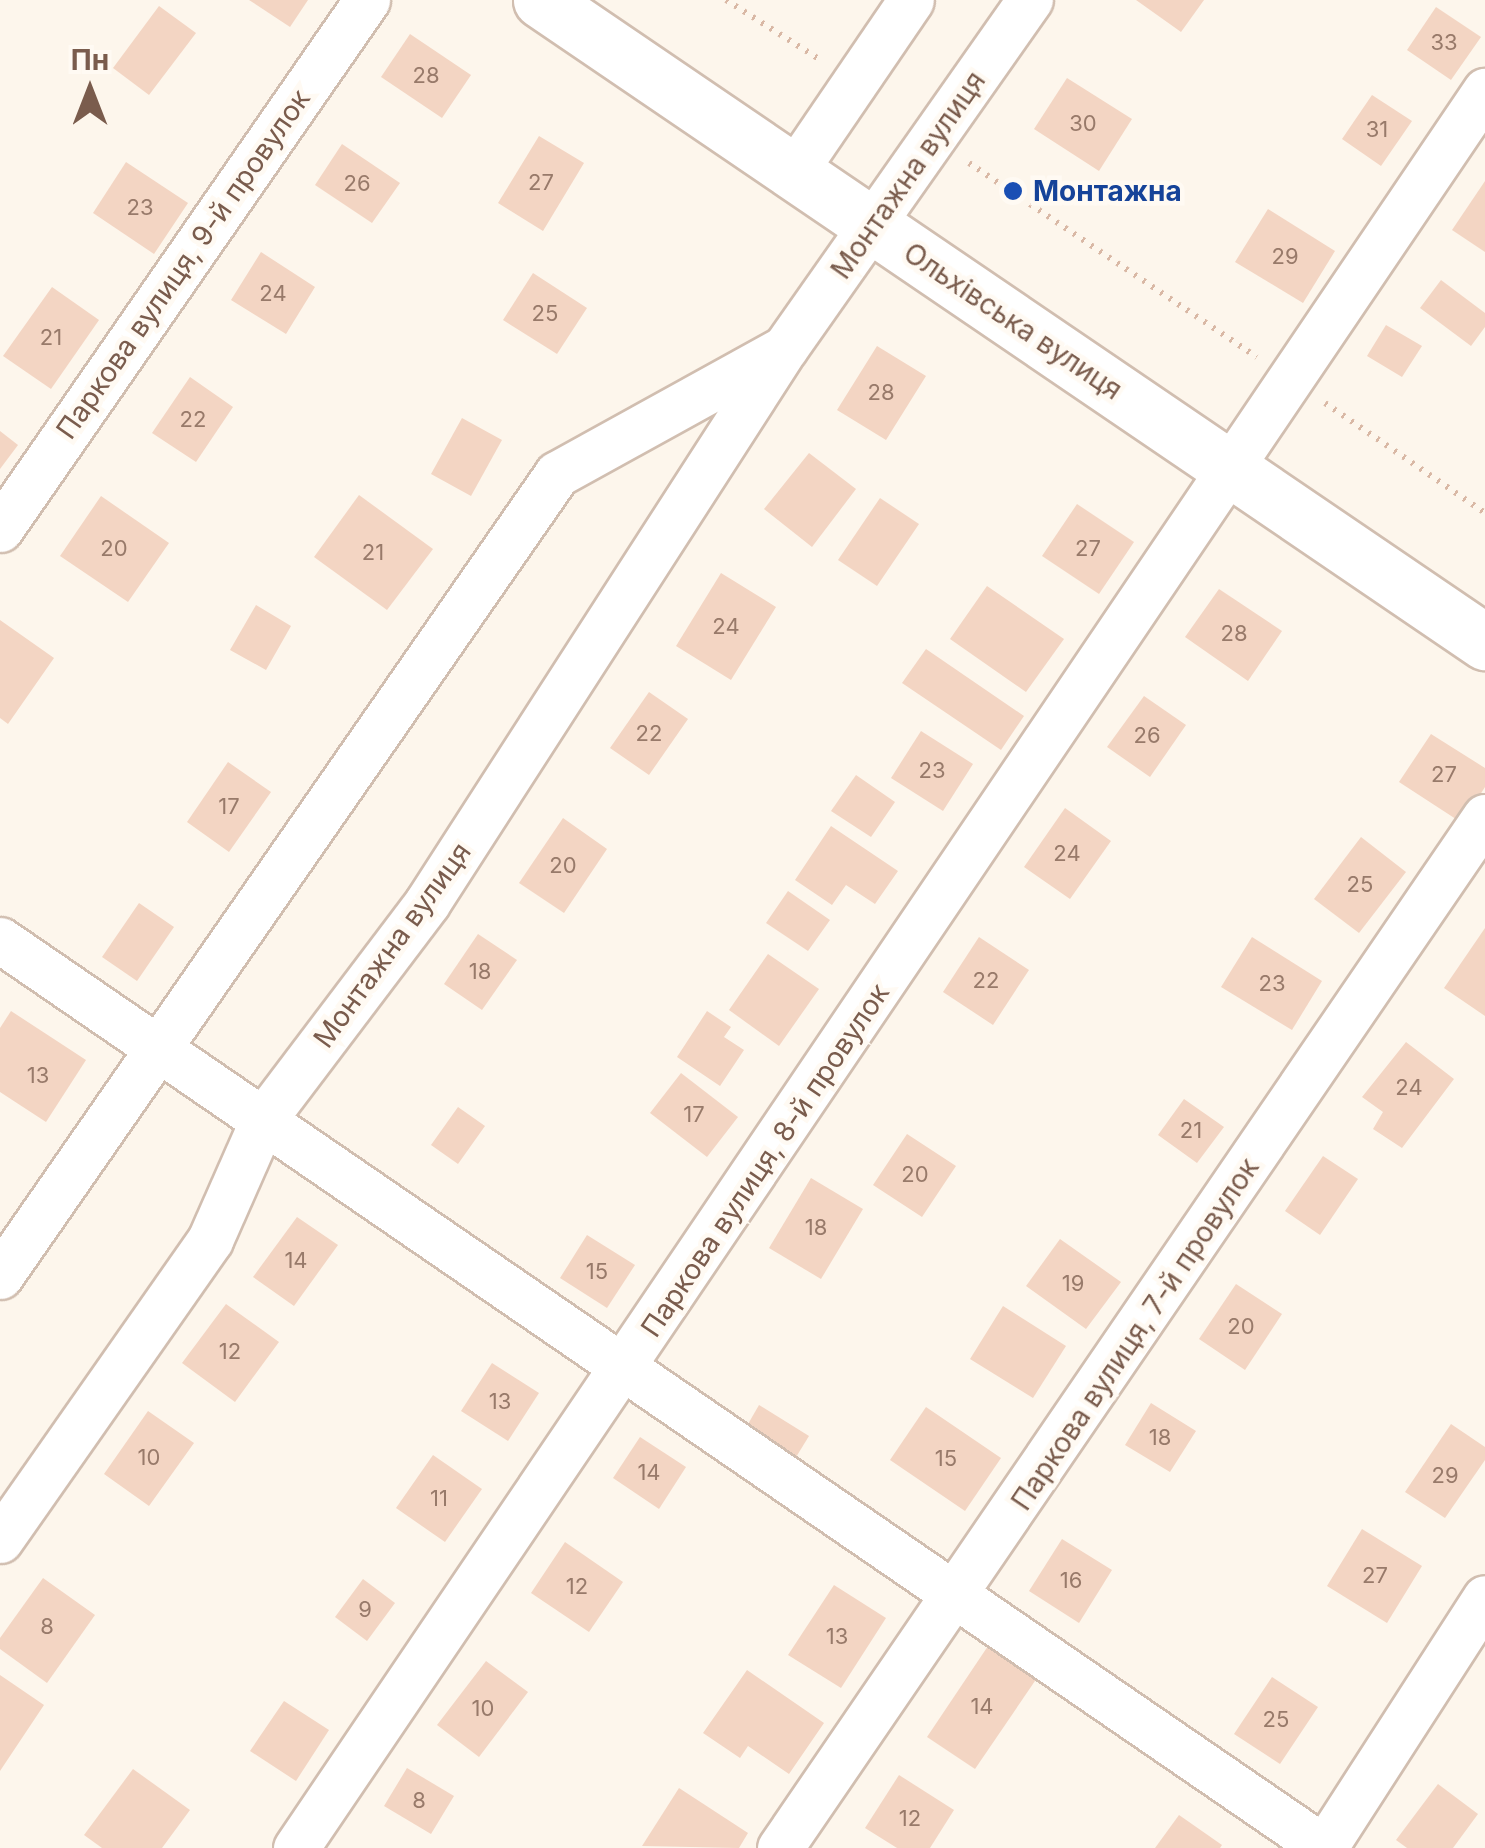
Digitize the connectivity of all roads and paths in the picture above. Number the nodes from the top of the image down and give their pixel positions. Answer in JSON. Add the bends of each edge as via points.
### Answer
{"nodes":[{"id":1,"x":366,"y":0,"type":"edge"},
{"id":2,"x":541,"y":0,"type":"edge"},
{"id":3,"x":726,"y":0,"type":"edge"},
{"id":4,"x":912,"y":0,"type":"edge"},
{"id":5,"x":1030,"y":0,"type":"edge"},
{"id":6,"x":856,"y":82,"type":"junction"},
{"id":7,"x":1485,"y":91,"type":"edge"},
{"id":8,"x":936,"y":140,"type":"junction"},
{"id":9,"x":793,"y":173,"type":"junction"},
{"id":10,"x":872,"y":224,"type":"junction"},
{"id":11,"x":785,"y":348,"type":"junction"},
{"id":12,"x":1294,"y":382,"type":"junction"},
{"id":13,"x":1232,"y":470,"type":"junction"},
{"id":14,"x":1485,"y":513,"type":"edge"},
{"id":15,"x":0,"y":528,"type":"edge"},
{"id":16,"x":1485,"y":642,"type":"edge"},
{"id":17,"x":1485,"y":817,"type":"edge"},
{"id":18,"x":0,"y":940,"type":"edge"},
{"id":19,"x":154,"y":1046,"type":"junction"},
{"id":20,"x":263,"y":1120,"type":"junction"},
{"id":21,"x":0,"y":1276,"type":"edge"},
{"id":22,"x":624,"y":1368,"type":"junction"},
{"id":23,"x":0,"y":1540,"type":"edge"},
{"id":24,"x":958,"y":1596,"type":"junction"},
{"id":25,"x":1485,"y":1598,"type":"edge"},
{"id":26,"x":296,"y":1848,"type":"edge"},
{"id":27,"x":780,"y":1848,"type":"edge"},
{"id":28,"x":1324,"y":1848,"type":"edge"}],
"edges":[{"from":1,"to":15,"type":"street","name":"Паркова вулиця, 9-й провулок"},
{"from":2,"to":9,"type":"street","name":"Ольхівська вулиця"},
{"from":3,"to":6,"type":"path"},
{"from":4,"to":6,"type":"street"},
{"from":5,"to":8,"type":"street","name":"Монтажна вулиця"},
{"from":6,"to":9,"type":"street"},
{"from":7,"to":12,"type":"street","name":"Паркова вулиця, 8-й провулок"},
{"from":8,"to":10,"type":"street","name":"Монтажна вулиця"},
{"from":8,"to":12,"type":"path"},
{"from":9,"to":10,"type":"street","name":"Ольхівська вулиця"},
{"from":10,"to":11,"type":"street","name":"Монтажна вулиця"},
{"from":10,"to":13,"type":"street","name":"Ольхівська вулиця"},
{"from":11,"to":19,"type":"street","name":"Монтажна вулиця","via":[[557,474]]},
{"from":11,"to":20,"type":"street","name":"Монтажна вулиця","via":[[427,903]]},
{"from":12,"to":13,"type":"street","name":"Паркова вулиця, 8-й провулок"},
{"from":12,"to":14,"type":"path"},
{"from":13,"to":16,"type":"street","name":"Ольхівська вулиця"},
{"from":13,"to":22,"type":"street","name":"Паркова вулиця, 8-й провулок"},
{"from":17,"to":24,"type":"street","name":"Паркова вулиця, 7-й провулок"},
{"from":18,"to":19,"type":"street"},
{"from":19,"to":20,"type":"street"},
{"from":19,"to":21,"type":"street","name":"Монтажна вулиця"},
{"from":20,"to":22,"type":"street"},
{"from":20,"to":23,"type":"street","name":"Монтажна вулиця","via":[[210,1240]]},
{"from":22,"to":24,"type":"street"},
{"from":22,"to":26,"type":"street","name":"Паркова вулиця, 8-й провулок"},
{"from":24,"to":27,"type":"street","name":"Паркова вулиця, 7-й провулок"},
{"from":24,"to":28,"type":"street"},
{"from":25,"to":28,"type":"street"}]}
